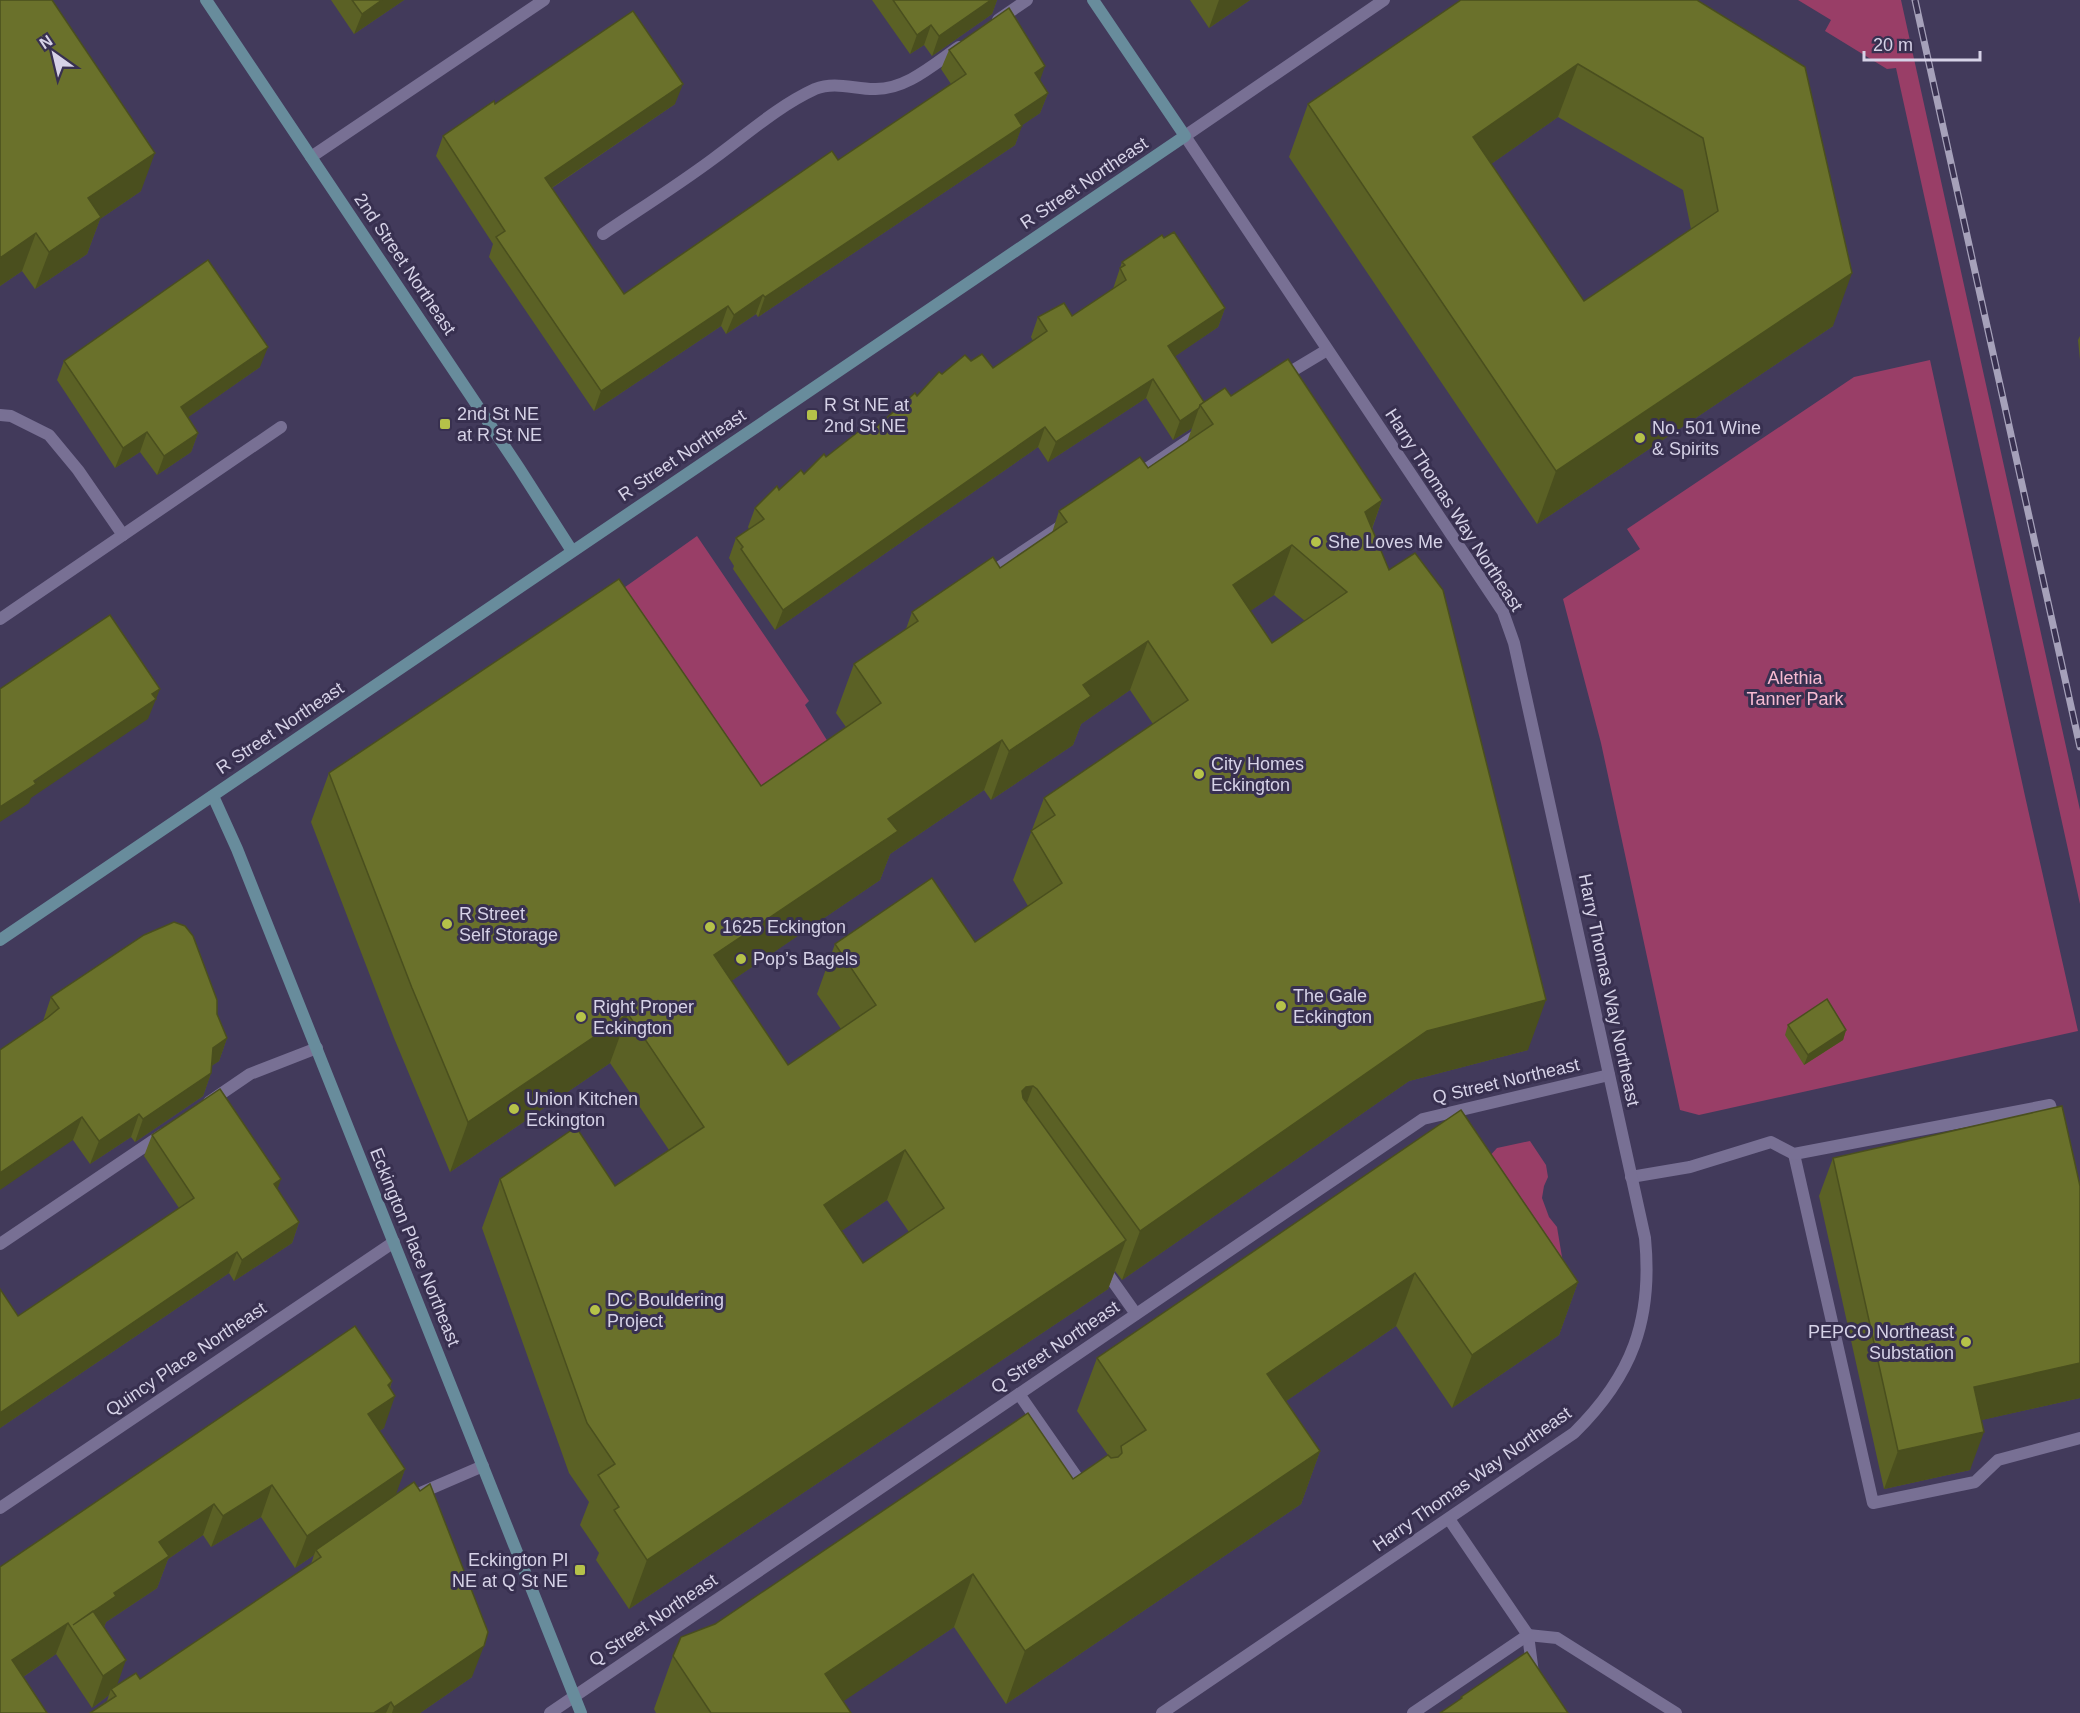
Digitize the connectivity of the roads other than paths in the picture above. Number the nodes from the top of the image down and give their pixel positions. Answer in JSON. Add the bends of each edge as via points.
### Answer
{"nodes":[{"id":1,"x":206,"y":0,"type":"edge"},
{"id":2,"x":544,"y":0,"type":"edge"},
{"id":3,"x":1027,"y":0,"type":"edge"},
{"id":4,"x":1093,"y":0,"type":"edge"},
{"id":5,"x":1384,"y":0,"type":"edge"},
{"id":6,"x":989,"y":26,"type":"edge"},
{"id":7,"x":970,"y":39,"type":"edge"},
{"id":8,"x":1185,"y":136,"type":"junction"},
{"id":9,"x":312,"y":157,"type":"junction"},
{"id":10,"x":603,"y":234,"type":"dead end"},
{"id":11,"x":1327,"y":350,"type":"junction"},
{"id":12,"x":1270,"y":385,"type":"edge"},
{"id":13,"x":0,"y":415,"type":"edge"},
{"id":14,"x":1211,"y":425,"type":"edge"},
{"id":15,"x":281,"y":427,"type":"dead end"},
{"id":16,"x":1122,"y":485,"type":"edge"},
{"id":17,"x":1073,"y":518,"type":"edge"},
{"id":18,"x":123,"y":536,"type":"junction"},
{"id":19,"x":572,"y":550,"type":"junction"},
{"id":20,"x":974,"y":584,"type":"edge"},
{"id":21,"x":0,"y":619,"type":"edge"},
{"id":22,"x":213,"y":796,"type":"junction"},
{"id":23,"x":0,"y":940,"type":"edge"},
{"id":24,"x":317,"y":1048,"type":"junction"},
{"id":25,"x":1609,"y":1075,"type":"junction"},
{"id":26,"x":202,"y":1107,"type":"edge"},
{"id":27,"x":173,"y":1126,"type":"edge"},
{"id":28,"x":2058,"y":1139,"type":"edge"},
{"id":29,"x":1794,"y":1154,"type":"junction"},
{"id":30,"x":1631,"y":1177,"type":"junction"},
{"id":31,"x":394,"y":1242,"type":"junction"},
{"id":32,"x":0,"y":1245,"type":"edge"},
{"id":33,"x":1094,"y":1254,"type":"edge"},
{"id":34,"x":1136,"y":1314,"type":"junction"},
{"id":35,"x":1019,"y":1394,"type":"junction"},
{"id":36,"x":2080,"y":1438,"type":"edge"},
{"id":37,"x":483,"y":1466,"type":"junction"},
{"id":38,"x":410,"y":1499,"type":"edge"},
{"id":39,"x":1095,"y":1503,"type":"edge"},
{"id":40,"x":0,"y":1508,"type":"edge"},
{"id":41,"x":1449,"y":1519,"type":"junction"},
{"id":42,"x":1528,"y":1635,"type":"junction"},
{"id":43,"x":1534,"y":1680,"type":"edge"},
{"id":44,"x":574,"y":1696,"type":"junction"},
{"id":45,"x":550,"y":1713,"type":"edge"},
{"id":46,"x":581,"y":1713,"type":"edge"},
{"id":47,"x":1162,"y":1713,"type":"edge"},
{"id":48,"x":1413,"y":1713,"type":"edge"},
{"id":49,"x":1676,"y":1713,"type":"edge"}],
"edges":[{"from":1,"to":9,"type":"street","name":"2nd Street Northeast"},
{"from":2,"to":9,"type":"street"},
{"from":3,"to":6,"type":"street"},
{"from":4,"to":8,"type":"street"},
{"from":5,"to":8,"type":"street","name":"R Street Northeast"},
{"from":7,"to":10,"type":"street","via":[[923,72],[892,87],[836,85],[818,88],[793,100]]},
{"from":8,"to":11,"type":"street","name":"Harry Thomas Way Northeast"},
{"from":8,"to":19,"type":"street","name":"R Street Northeast"},
{"from":9,"to":19,"type":"street","name":"2nd Street Northeast"},
{"from":11,"to":12,"type":"street"},
{"from":11,"to":25,"type":"street","name":"Harry Thomas Way Northeast","via":[[1503,612],[1514,642]]},
{"from":13,"to":18,"type":"street","via":[[11,416],[49,435]]},
{"from":14,"to":16,"type":"street"},
{"from":15,"to":18,"type":"street"},
{"from":17,"to":20,"type":"street"},
{"from":18,"to":21,"type":"street"},
{"from":19,"to":22,"type":"street","name":"R Street Northeast"},
{"from":22,"to":23,"type":"street","name":"R Street Northeast"},
{"from":22,"to":24,"type":"street","name":"Eckington Place Northeast"},
{"from":24,"to":26,"type":"street","via":[[250,1074]]},
{"from":24,"to":31,"type":"street","name":"Eckington Place Northeast"},
{"from":25,"to":30,"type":"street","name":"Harry Thomas Way Northeast"},
{"from":25,"to":34,"type":"street","name":"Q Street Northeast","via":[[1423,1119]]},
{"from":27,"to":32,"type":"street"},
{"from":28,"to":29,"type":"street","via":[[2050,1105]]},
{"from":29,"to":30,"type":"street","via":[[1771,1142],[1690,1167]]},
{"from":29,"to":36,"type":"street","via":[[1873,1503],[1975,1482],[1998,1460]]},
{"from":30,"to":41,"type":"street","name":"Harry Thomas Way Northeast","via":[[1645,1238],[1646,1300],[1640,1330],[1615,1386],[1574,1433]]},
{"from":31,"to":37,"type":"street","name":"Eckington Place Northeast"},
{"from":31,"to":40,"type":"street","name":"Quincy Place Northeast"},
{"from":33,"to":34,"type":"street"},
{"from":34,"to":35,"type":"street","name":"Q Street Northeast"},
{"from":35,"to":39,"type":"street"},
{"from":35,"to":44,"type":"street","name":"Q Street Northeast"},
{"from":37,"to":38,"type":"street"},
{"from":37,"to":44,"type":"street","name":"Eckington Place Northeast"},
{"from":41,"to":42,"type":"street"},
{"from":41,"to":47,"type":"street","name":"Harry Thomas Way Northeast"},
{"from":42,"to":43,"type":"street"},
{"from":42,"to":48,"type":"street"},
{"from":42,"to":49,"type":"street","via":[[1557,1638]]},
{"from":44,"to":45,"type":"street","name":"Q Street Northeast"},
{"from":44,"to":46,"type":"street","name":"Eckington Place Northeast"}]}
